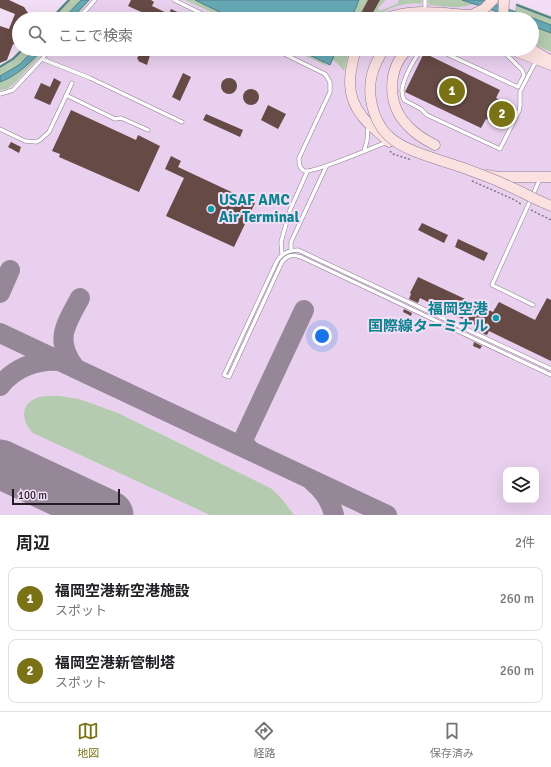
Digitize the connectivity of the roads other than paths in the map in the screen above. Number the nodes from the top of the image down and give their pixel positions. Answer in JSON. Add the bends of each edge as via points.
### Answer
{"nodes":[{"id":1,"x":95,"y":0,"type":"edge"},
{"id":2,"x":174,"y":0,"type":"edge"},
{"id":3,"x":425,"y":0,"type":"edge"},
{"id":4,"x":493,"y":0,"type":"edge"},
{"id":5,"x":504,"y":0,"type":"edge"},
{"id":6,"x":84,"y":12,"type":"edge"},
{"id":7,"x":199,"y":12,"type":"edge"},
{"id":8,"x":412,"y":12,"type":"edge"},
{"id":9,"x":425,"y":12,"type":"joint"},
{"id":10,"x":478,"y":12,"type":"edge"},
{"id":11,"x":503,"y":12,"type":"edge"},
{"id":12,"x":539,"y":55,"type":"edge"},
{"id":13,"x":44,"y":56,"type":"edge"},
{"id":14,"x":288,"y":56,"type":"edge"},
{"id":15,"x":354,"y":56,"type":"edge"},
{"id":16,"x":380,"y":56,"type":"edge"},
{"id":17,"x":403,"y":56,"type":"edge"},
{"id":18,"x":416,"y":56,"type":"edge"},
{"id":19,"x":451,"y":56,"type":"edge"},
{"id":20,"x":509,"y":56,"type":"edge"},
{"id":21,"x":528,"y":56,"type":"edge"},
{"id":22,"x":42,"y":59,"type":"junction"},
{"id":23,"x":536,"y":59,"type":"junction"},
{"id":24,"x":551,"y":63,"type":"edge"},
{"id":25,"x":72,"y":83,"type":"dead end"},
{"id":26,"x":0,"y":94,"type":"edge"},
{"id":27,"x":66,"y":95,"type":"junction"},
{"id":28,"x":182,"y":122,"type":"dead end"},
{"id":29,"x":368,"y":123,"type":"junction"},
{"id":30,"x":0,"y":129,"type":"edge"},
{"id":31,"x":148,"y":130,"type":"dead end"},
{"id":32,"x":389,"y":142,"type":"junction"},
{"id":33,"x":436,"y":145,"type":"dead end"},
{"id":34,"x":364,"y":151,"type":"junction"},
{"id":35,"x":326,"y":166,"type":"junction"},
{"id":36,"x":307,"y":172,"type":"junction"},
{"id":37,"x":546,"y":177,"type":"edge"},
{"id":38,"x":551,"y":206,"type":"edge"},
{"id":39,"x":291,"y":250,"type":"junction"},
{"id":40,"x":282,"y":254,"type":"junction"},
{"id":41,"x":533,"y":305,"type":"dead end"},
{"id":42,"x":551,"y":369,"type":"edge"},
{"id":43,"x":551,"y":374,"type":"edge"}],
"edges":[{"from":1,"to":6,"type":"lane"},
{"from":2,"to":7,"type":"lane"},
{"from":3,"to":9,"type":"lane"},
{"from":4,"to":10,"type":"street"},
{"from":5,"to":11,"type":"street"},
{"from":8,"to":9,"type":"street"},
{"from":12,"to":24,"type":"street"},
{"from":13,"to":22,"type":"lane"},
{"from":14,"to":36,"type":"lane","via":[[325,74],[330,82],[330,92],[300,158],[300,168]]},
{"from":15,"to":29,"type":"street","via":[[349,85],[355,104]]},
{"from":16,"to":38,"type":"street","bridge":true,"via":[[371,73],[370,93],[376,120],[386,134],[398,144],[490,178]]},
{"from":17,"to":33,"type":"street","via":[[396,65],[393,77],[392,92],[395,104],[406,124],[414,132]]},
{"from":18,"to":23,"type":"lane","via":[[402,86],[404,100],[428,116],[500,149],[519,111],[520,92]]},
{"from":19,"to":20,"type":"lane","via":[[518,87],[524,75]]},
{"from":21,"to":23,"type":"street"},
{"from":22,"to":26,"type":"lane","via":[[14,90]]},
{"from":22,"to":28,"type":"lane","via":[[90,78]]},
{"from":23,"to":24,"type":"street"},
{"from":25,"to":27,"type":"lane"},
{"from":27,"to":30,"type":"lane","via":[[49,132],[40,140],[25,141]]},
{"from":27,"to":31,"type":"lane","via":[[115,119],[122,118]]},
{"from":29,"to":32,"type":"street"},
{"from":29,"to":34,"type":"lane"},
{"from":32,"to":34,"type":"lane"},
{"from":32,"to":37,"type":"street","via":[[412,152],[490,176]]},
{"from":34,"to":35,"type":"lane"},
{"from":35,"to":36,"type":"lane"},
{"from":35,"to":39,"type":"lane","via":[[291,242]]},
{"from":36,"to":40,"type":"lane","via":[[290,210],[281,242]]},
{"from":37,"to":41,"type":"lane","via":[[492,284]]},
{"from":39,"to":40,"type":"lane"},
{"from":39,"to":42,"type":"lane","via":[[298,250]]},
{"from":40,"to":43,"type":"lane","via":[[276,261],[224,375],[228,377],[282,262],[293,255]]}]}
